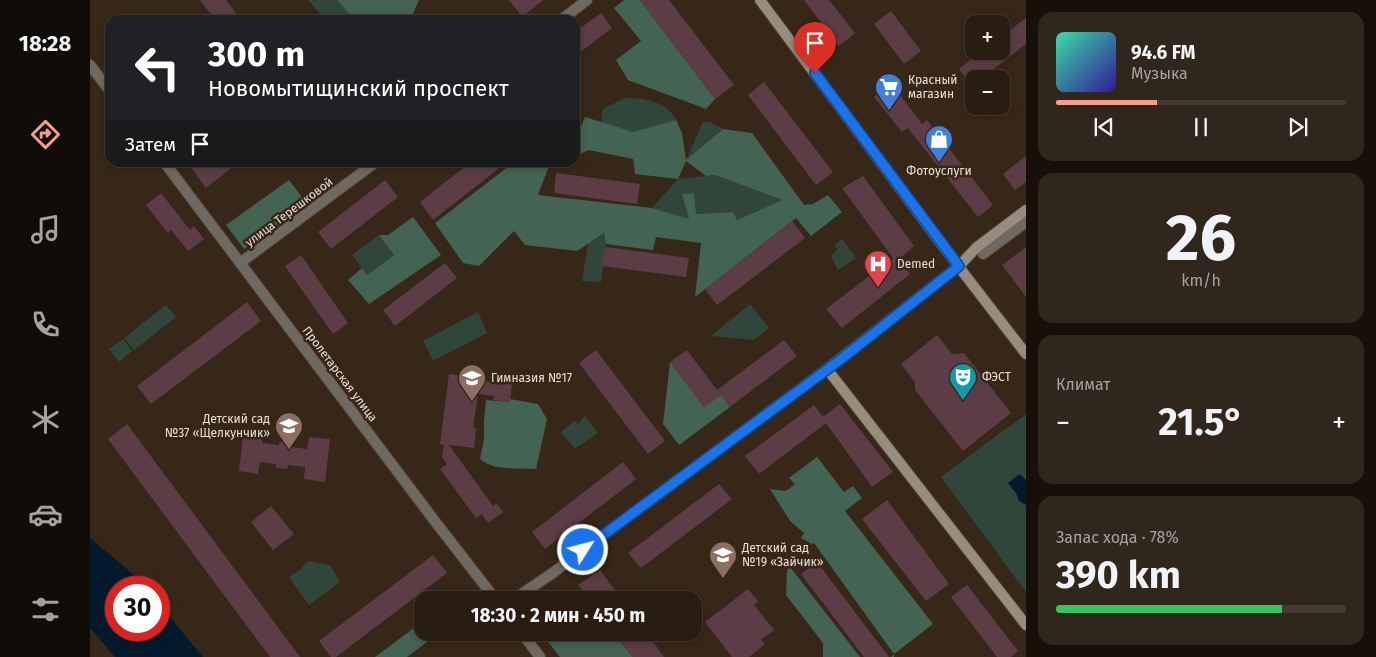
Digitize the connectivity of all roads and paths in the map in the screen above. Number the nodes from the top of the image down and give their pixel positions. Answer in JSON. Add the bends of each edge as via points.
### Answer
{"nodes":[{"id":1,"x":587,"y":0,"type":"edge"},
{"id":2,"x":760,"y":0,"type":"edge"},
{"id":3,"x":568,"y":15,"type":"edge"},
{"id":4,"x":90,"y":65,"type":"edge"},
{"id":5,"x":105,"y":85,"type":"edge"},
{"id":6,"x":168,"y":167,"type":"edge"},
{"id":7,"x":369,"y":167,"type":"edge"},
{"id":8,"x":1026,"y":210,"type":"edge"},
{"id":9,"x":1026,"y":222,"type":"edge"},
{"id":10,"x":983,"y":254,"type":"dead end"},
{"id":11,"x":240,"y":263,"type":"junction"},
{"id":12,"x":959,"y":266,"type":"junction"},
{"id":13,"x":1026,"y":354,"type":"edge"},
{"id":14,"x":827,"y":369,"type":"junction"},
{"id":15,"x":489,"y":591,"type":"edge"},
{"id":16,"x":526,"y":591,"type":"edge"},
{"id":17,"x":1026,"y":625,"type":"edge"},
{"id":18,"x":528,"y":641,"type":"edge"},
{"id":19,"x":540,"y":657,"type":"edge"}],
"edges":[{"from":1,"to":3,"type":"street"},
{"from":2,"to":12,"type":"street"},
{"from":4,"to":5,"type":"street"},
{"from":6,"to":11,"type":"street","name":"Пролетарская улица"},
{"from":7,"to":11,"type":"street","name":"улица Терешковой"},
{"from":8,"to":12,"type":"street","via":[[977,247]]},
{"from":9,"to":10,"type":"street"},
{"from":11,"to":15,"type":"street","name":"Пролетарская улица"},
{"from":12,"to":13,"type":"street"},
{"from":12,"to":14,"type":"street"},
{"from":14,"to":16,"type":"street"},
{"from":14,"to":17,"type":"street"},
{"from":18,"to":19,"type":"street"}]}
